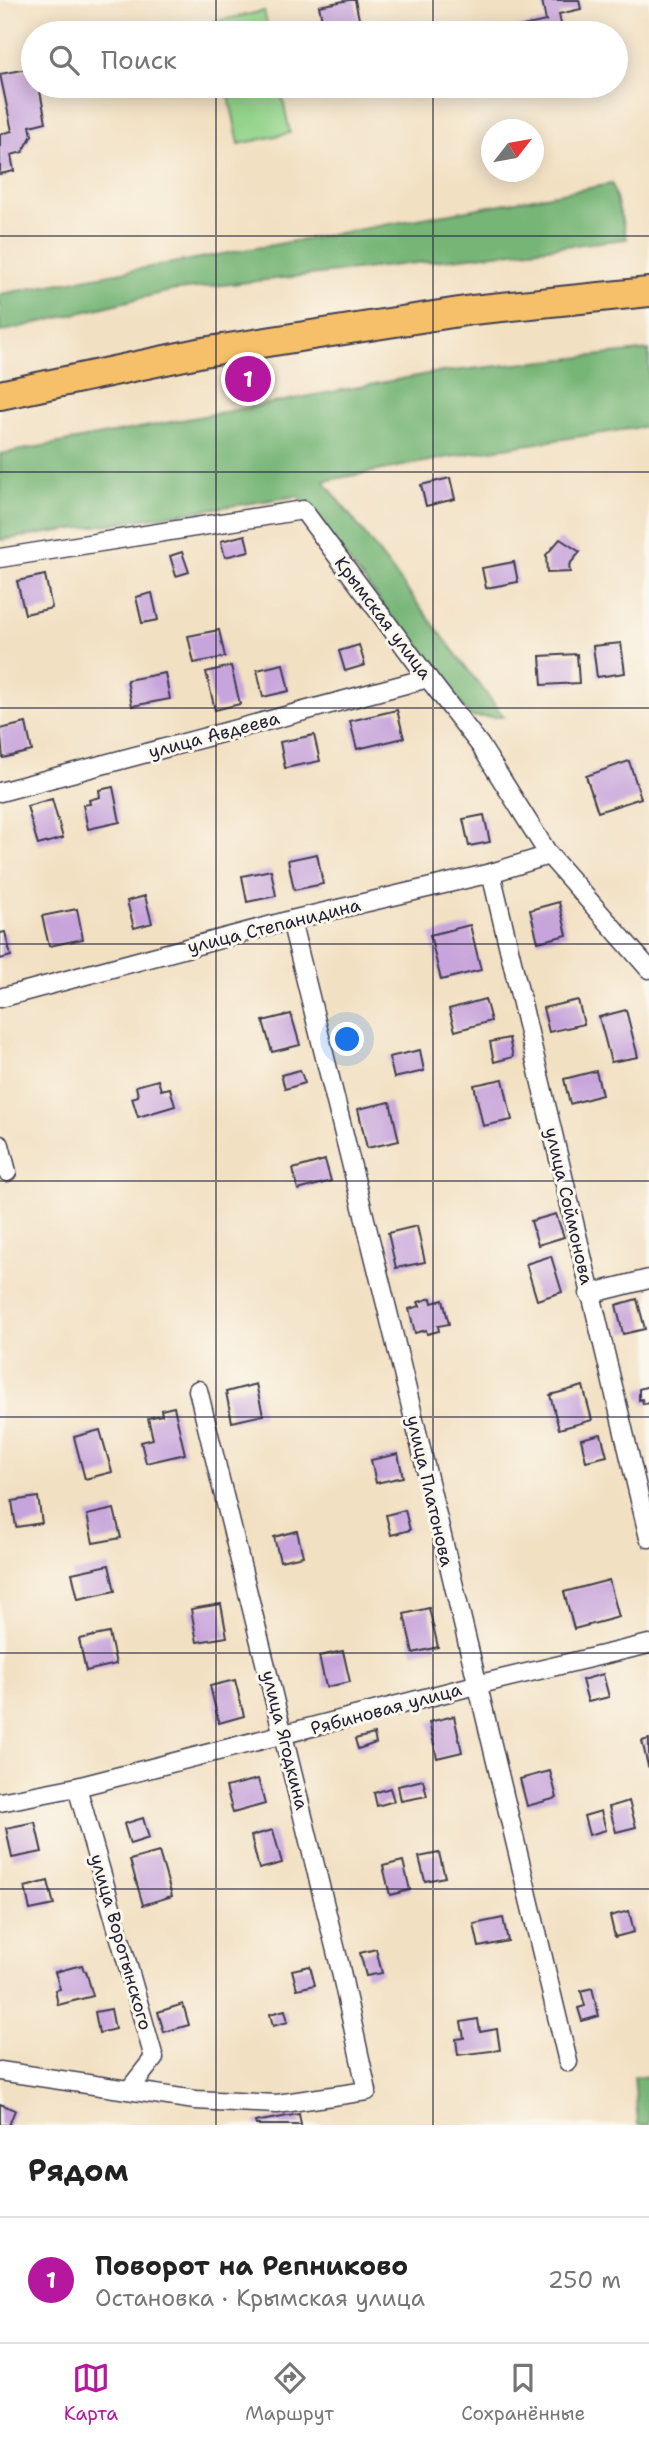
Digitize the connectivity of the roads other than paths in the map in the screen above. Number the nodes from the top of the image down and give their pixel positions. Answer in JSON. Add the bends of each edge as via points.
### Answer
{"nodes":[{"id":1,"x":649,"y":292,"type":"edge"},
{"id":2,"x":0,"y":395,"type":"edge"},
{"id":3,"x":0,"y":558,"type":"edge"},
{"id":4,"x":428,"y":678,"type":"junction"},
{"id":5,"x":0,"y":792,"type":"edge"},
{"id":6,"x":549,"y":855,"type":"junction"},
{"id":7,"x":491,"y":873,"type":"junction"},
{"id":8,"x":291,"y":920,"type":"junction"},
{"id":9,"x":649,"y":970,"type":"edge"},
{"id":10,"x":0,"y":998,"type":"edge"},
{"id":11,"x":0,"y":1144,"type":"edge"},
{"id":12,"x":7,"y":1172,"type":"dead end"},
{"id":13,"x":649,"y":1279,"type":"edge"},
{"id":14,"x":589,"y":1294,"type":"junction"},
{"id":15,"x":198,"y":1390,"type":"dead end"},
{"id":16,"x":649,"y":1538,"type":"edge"},
{"id":17,"x":649,"y":1644,"type":"edge"},
{"id":18,"x":476,"y":1685,"type":"junction"},
{"id":19,"x":284,"y":1736,"type":"junction"},
{"id":20,"x":78,"y":1787,"type":"junction"},
{"id":21,"x":0,"y":1802,"type":"edge"},
{"id":22,"x":568,"y":2062,"type":"dead end"},
{"id":23,"x":0,"y":2071,"type":"edge"},
{"id":24,"x":129,"y":2091,"type":"junction"}],
"edges":[{"from":1,"to":2,"type":"main road","via":[[472,310],[231,348]]},
{"from":3,"to":4,"type":"street","name":"Крымская улица","via":[[303,510]]},
{"from":4,"to":5,"type":"street","name":"улица Авдеева"},
{"from":4,"to":6,"type":"street","name":"Крымская улица","via":[[480,745]]},
{"from":6,"to":7,"type":"street","name":"улица Степанидина"},
{"from":6,"to":9,"type":"street","name":"Крымская улица"},
{"from":7,"to":8,"type":"street","name":"улица Степанидина"},
{"from":7,"to":14,"type":"street","name":"улица Соймонова"},
{"from":8,"to":10,"type":"street","name":"улица Степанидина"},
{"from":8,"to":18,"type":"street","name":"улица Платонова"},
{"from":11,"to":12,"type":"street"},
{"from":13,"to":14,"type":"street"},
{"from":14,"to":16,"type":"street","name":"улица Соймонова"},
{"from":15,"to":19,"type":"street","name":"улица Ягодкина"},
{"from":17,"to":18,"type":"street","name":"Рябиновая улица"},
{"from":18,"to":19,"type":"street","name":"Рябиновая улица"},
{"from":18,"to":22,"type":"street","name":"улица Платонова"},
{"from":19,"to":20,"type":"street","name":"Рябиновая улица"},
{"from":19,"to":24,"type":"street","name":"улица Ягодкина","via":[[368,2091],[277,2104]]},
{"from":20,"to":21,"type":"street","name":"Рябиновая улица"},
{"from":20,"to":24,"type":"street","name":"улица Воротынского","via":[[154,2058]]},
{"from":23,"to":24,"type":"street"}]}
